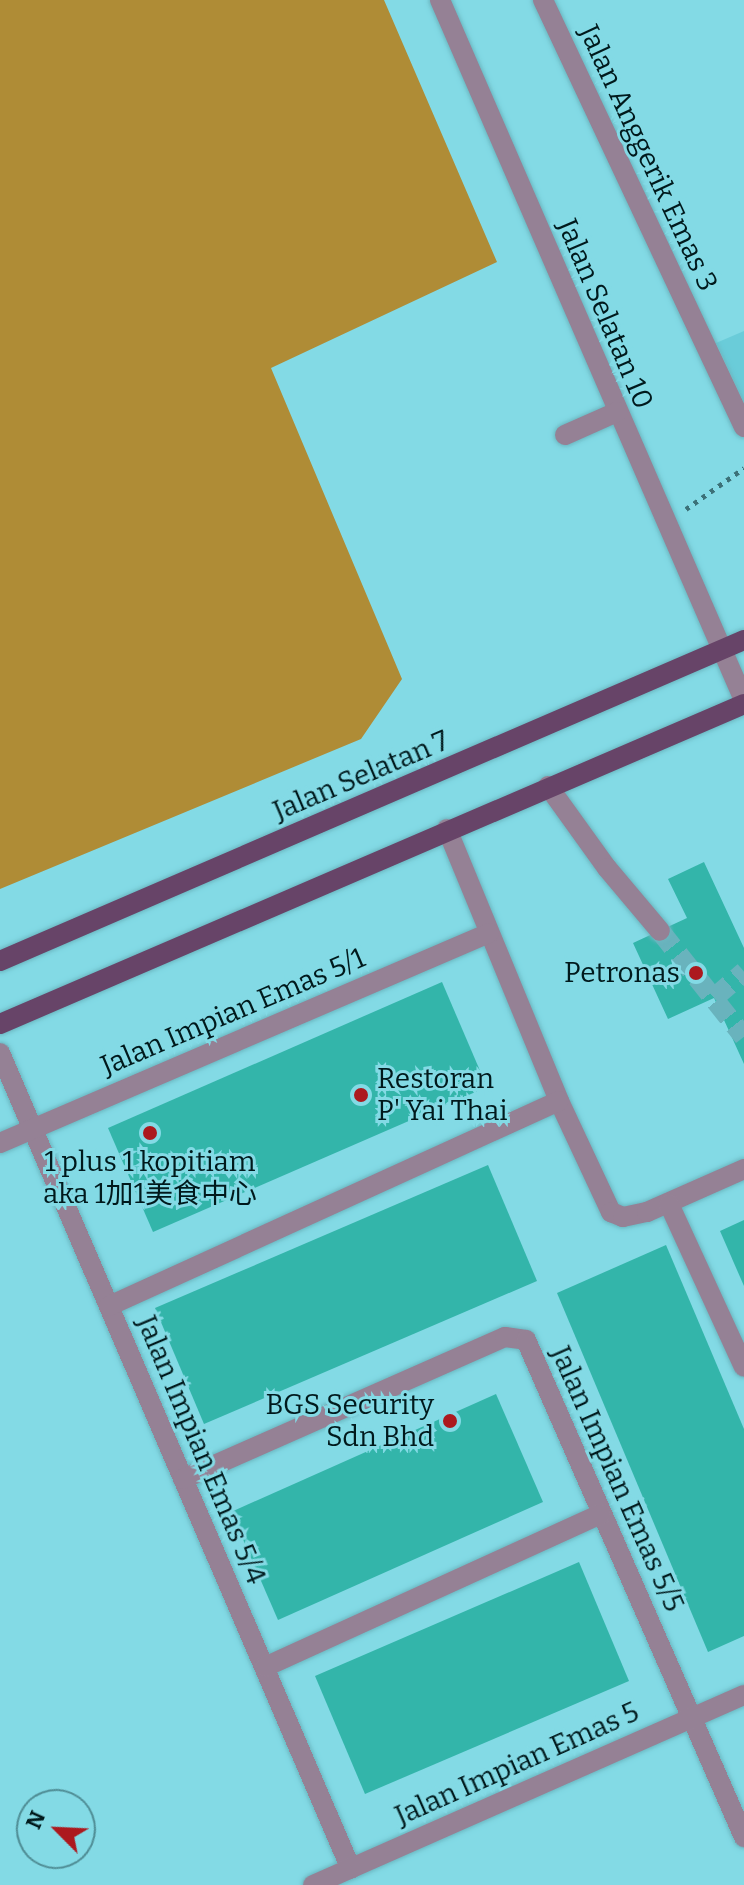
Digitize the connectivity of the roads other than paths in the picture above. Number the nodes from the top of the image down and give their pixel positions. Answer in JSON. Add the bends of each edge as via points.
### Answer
{"nodes":[{"id":1,"x":440,"y":0,"type":"edge"},
{"id":2,"x":543,"y":0,"type":"edge"},
{"id":3,"x":617,"y":412,"type":"junction"},
{"id":4,"x":744,"y":427,"type":"edge"},
{"id":5,"x":565,"y":435,"type":"dead end"},
{"id":6,"x":744,"y":640,"type":"edge"},
{"id":7,"x":721,"y":649,"type":"junction"},
{"id":8,"x":744,"y":702,"type":"edge"},
{"id":9,"x":548,"y":786,"type":"junction"},
{"id":10,"x":447,"y":829,"type":"junction"},
{"id":11,"x":660,"y":931,"type":"tunnel mouth"},
{"id":12,"x":489,"y":933,"type":"junction"},
{"id":13,"x":0,"y":961,"type":"edge"},
{"id":14,"x":0,"y":1024,"type":"edge"},
{"id":15,"x":0,"y":1053,"type":"edge"},
{"id":16,"x":559,"y":1101,"type":"junction"},
{"id":17,"x":32,"y":1129,"type":"junction"},
{"id":18,"x":0,"y":1143,"type":"edge"},
{"id":19,"x":744,"y":1169,"type":"edge"},
{"id":20,"x":669,"y":1204,"type":"junction"},
{"id":21,"x":109,"y":1306,"type":"junction"},
{"id":22,"x":744,"y":1367,"type":"edge"},
{"id":23,"x":183,"y":1479,"type":"junction"},
{"id":24,"x":601,"y":1514,"type":"junction"},
{"id":25,"x":265,"y":1667,"type":"junction"},
{"id":26,"x":744,"y":1695,"type":"edge"},
{"id":27,"x":693,"y":1717,"type":"junction"},
{"id":28,"x":744,"y":1837,"type":"edge"},
{"id":29,"x":351,"y":1869,"type":"junction"},
{"id":30,"x":313,"y":1885,"type":"edge"}],
"edges":[{"from":1,"to":3,"type":"street","name":"Jalan Selatan 10"},
{"from":2,"to":4,"type":"street","name":"Jalan Anggerik Emas 3"},
{"from":3,"to":5,"type":"street"},
{"from":3,"to":7,"type":"street","name":"Jalan Selatan 10"},
{"from":6,"to":7,"type":"main road","name":"Jalan Selatan 7"},
{"from":7,"to":8,"type":"street","name":"Jalan Selatan 10"},
{"from":7,"to":13,"type":"main road","name":"Jalan Selatan 7"},
{"from":8,"to":9,"type":"main road"},
{"from":9,"to":10,"type":"main road"},
{"from":9,"to":11,"type":"street"},
{"from":10,"to":12,"type":"street"},
{"from":10,"to":14,"type":"main road"},
{"from":12,"to":16,"type":"street"},
{"from":12,"to":17,"type":"street","name":"Jalan Impian Emas 5/1"},
{"from":15,"to":17,"type":"street","name":"Jalan Impian Emas 5/4"},
{"from":16,"to":20,"type":"street","via":[[611,1212],[623,1217]]},
{"from":16,"to":21,"type":"street"},
{"from":17,"to":18,"type":"street","name":"Jalan Impian Emas 5/1"},
{"from":17,"to":21,"type":"street","name":"Jalan Impian Emas 5/4"},
{"from":19,"to":20,"type":"street"},
{"from":20,"to":22,"type":"street"},
{"from":21,"to":23,"type":"street","name":"Jalan Impian Emas 5/4"},
{"from":23,"to":24,"type":"street","name":"Jalan Impian Emas 5/5","via":[[505,1337],[526,1340]]},
{"from":23,"to":25,"type":"street","name":"Jalan Impian Emas 5/4"},
{"from":24,"to":25,"type":"street"},
{"from":24,"to":27,"type":"street","name":"Jalan Impian Emas 5/5"},
{"from":25,"to":29,"type":"street","name":"Jalan Impian Emas 5/4"},
{"from":26,"to":27,"type":"street","name":"Jalan Impian Emas 5"},
{"from":27,"to":28,"type":"street","name":"Jalan Impian Emas 5/5"},
{"from":27,"to":29,"type":"street","name":"Jalan Impian Emas 5"},
{"from":29,"to":30,"type":"street","name":"Jalan Impian Emas 5"}]}
